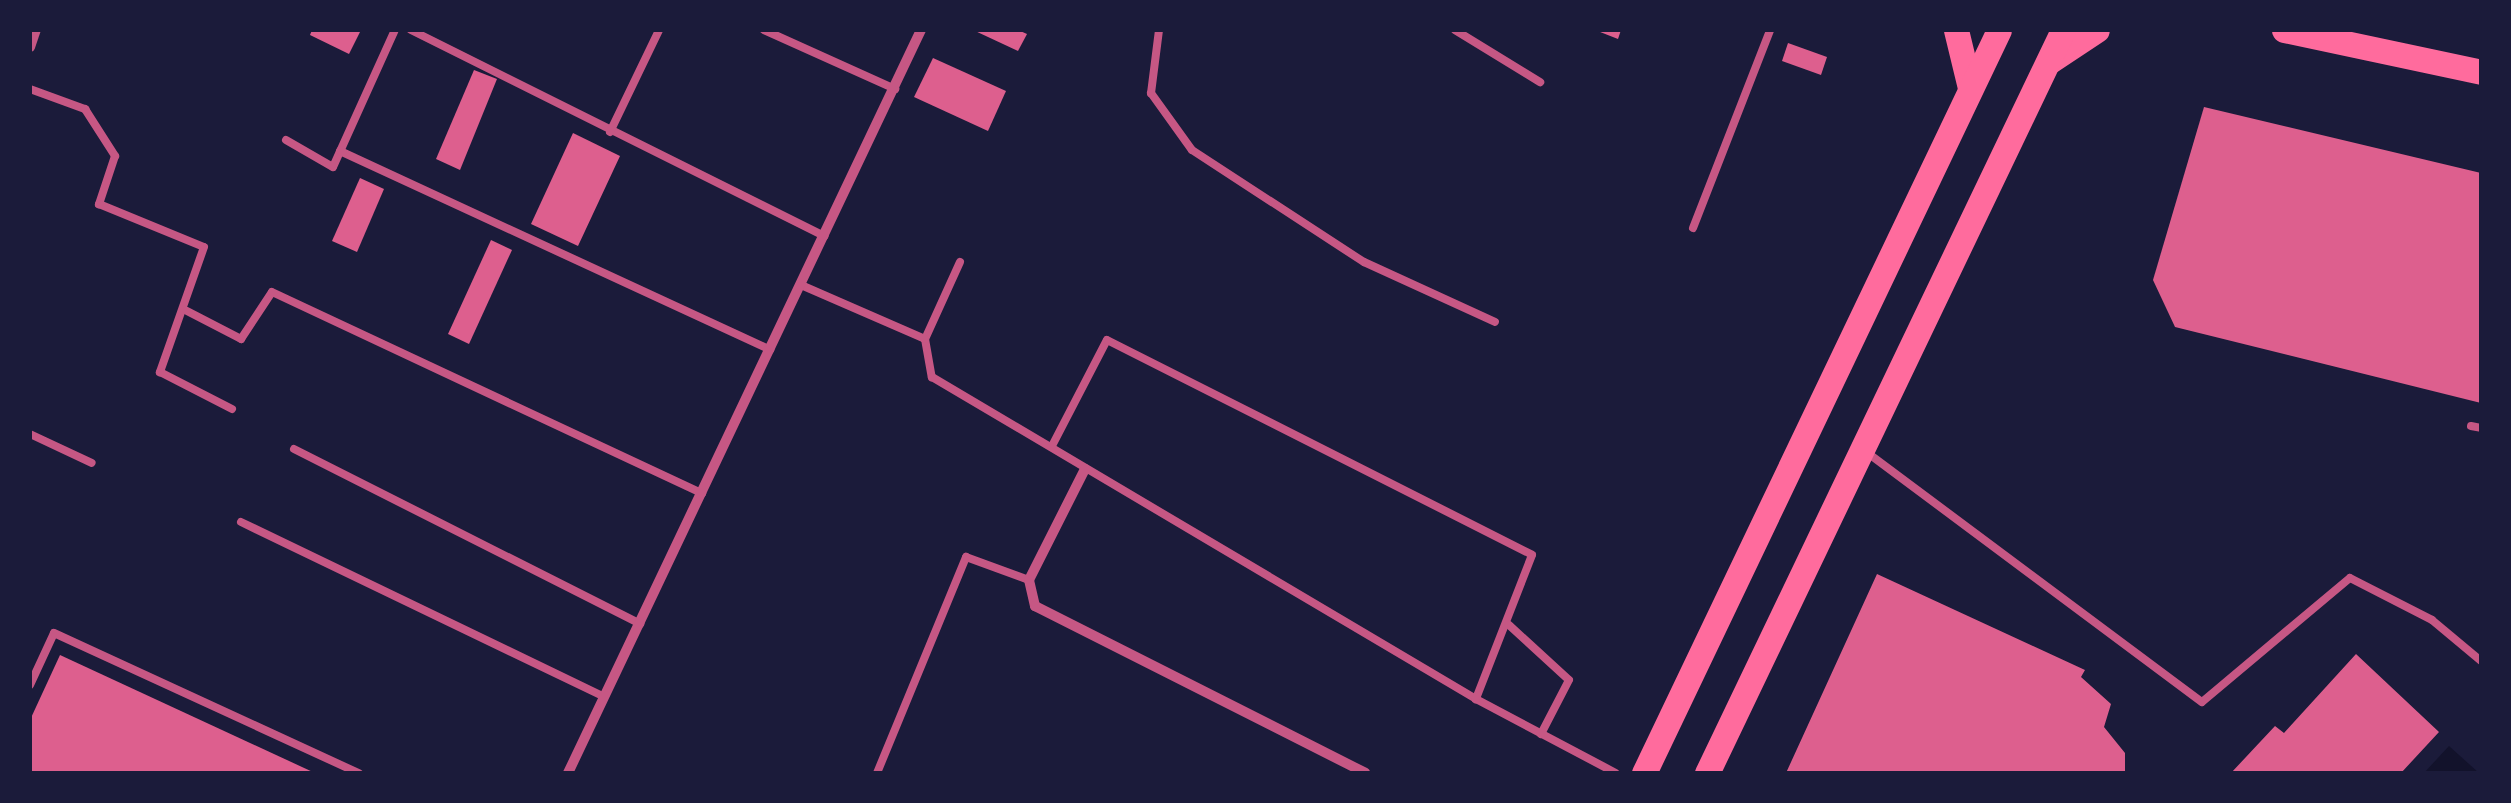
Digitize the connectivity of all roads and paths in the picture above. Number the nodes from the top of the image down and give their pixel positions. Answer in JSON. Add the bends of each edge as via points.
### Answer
{"nodes":[{"id":1,"x":36,"y":30,"type":"edge"},
{"id":2,"x":395,"y":30,"type":"edge"},
{"id":3,"x":410,"y":30,"type":"edge"},
{"id":4,"x":659,"y":30,"type":"edge"},
{"id":5,"x":764,"y":30,"type":"edge"},
{"id":6,"x":921,"y":30,"type":"edge"},
{"id":7,"x":1159,"y":30,"type":"edge"},
{"id":8,"x":1454,"y":30,"type":"edge"},
{"id":9,"x":1770,"y":30,"type":"edge"},
{"id":10,"x":1956,"y":30,"type":"edge"},
{"id":11,"x":1999,"y":30,"type":"edge"},
{"id":12,"x":2063,"y":30,"type":"edge"},
{"id":13,"x":2097,"y":30,"type":"edge"},
{"id":14,"x":2284,"y":30,"type":"edge"},
{"id":15,"x":30,"y":47,"type":"edge"},
{"id":16,"x":2046,"y":64,"type":"junction"},
{"id":17,"x":2481,"y":72,"type":"edge"},
{"id":18,"x":1540,"y":82,"type":"dead end"},
{"id":19,"x":895,"y":89,"type":"junction"},
{"id":20,"x":1970,"y":89,"type":"junction"},
{"id":21,"x":30,"y":90,"type":"edge"},
{"id":22,"x":610,"y":132,"type":"junction"},
{"id":23,"x":286,"y":140,"type":"dead end"},
{"id":24,"x":340,"y":151,"type":"junction"},
{"id":25,"x":1693,"y":228,"type":"dead end"},
{"id":26,"x":824,"y":236,"type":"junction"},
{"id":27,"x":960,"y":262,"type":"dead end"},
{"id":28,"x":800,"y":286,"type":"junction"},
{"id":29,"x":187,"y":311,"type":"junction"},
{"id":30,"x":1495,"y":322,"type":"dead end"},
{"id":31,"x":925,"y":339,"type":"junction"},
{"id":32,"x":770,"y":350,"type":"junction"},
{"id":33,"x":232,"y":408,"type":"dead end"},
{"id":34,"x":2470,"y":426,"type":"dead end"},
{"id":35,"x":2481,"y":428,"type":"edge"},
{"id":36,"x":30,"y":434,"type":"edge"},
{"id":37,"x":1054,"y":444,"type":"junction"},
{"id":38,"x":1862,"y":448,"type":"junction"},
{"id":39,"x":294,"y":449,"type":"dead end"},
{"id":40,"x":92,"y":463,"type":"dead end"},
{"id":41,"x":1085,"y":469,"type":"junction"},
{"id":42,"x":702,"y":493,"type":"junction"},
{"id":43,"x":241,"y":522,"type":"dead end"},
{"id":44,"x":1029,"y":580,"type":"junction"},
{"id":45,"x":640,"y":624,"type":"junction"},
{"id":46,"x":1509,"y":625,"type":"junction"},
{"id":47,"x":2481,"y":661,"type":"edge"},
{"id":48,"x":30,"y":685,"type":"edge"},
{"id":49,"x":604,"y":697,"type":"junction"},
{"id":50,"x":1476,"y":699,"type":"junction"},
{"id":51,"x":1541,"y":734,"type":"junction"},
{"id":52,"x":359,"y":773,"type":"edge"},
{"id":53,"x":568,"y":773,"type":"edge"},
{"id":54,"x":878,"y":773,"type":"edge"},
{"id":55,"x":1365,"y":773,"type":"edge"},
{"id":56,"x":1616,"y":773,"type":"edge"},
{"id":57,"x":1644,"y":773,"type":"edge"},
{"id":58,"x":1706,"y":773,"type":"edge"}],
"edges":[{"from":1,"to":15,"type":"street"},
{"from":2,"to":24,"type":"lane"},
{"from":3,"to":22,"type":"lane"},
{"from":4,"to":22,"type":"lane"},
{"from":5,"to":19,"type":"lane"},
{"from":6,"to":19,"type":"street"},
{"from":7,"to":30,"type":"lane","via":[[1151,93],[1192,150],[1364,262]]},
{"from":8,"to":18,"type":"lane"},
{"from":9,"to":25,"type":"lane"},
{"from":10,"to":20,"type":"main road"},
{"from":11,"to":20,"type":"main road"},
{"from":12,"to":16,"type":"main road"},
{"from":13,"to":16,"type":"main road"},
{"from":14,"to":17,"type":"main road"},
{"from":16,"to":38,"type":"main road"},
{"from":19,"to":26,"type":"street"},
{"from":20,"to":57,"type":"main road"},
{"from":21,"to":29,"type":"lane","via":[[85,109],[115,156],[99,204],[204,247]]},
{"from":22,"to":26,"type":"lane"},
{"from":23,"to":24,"type":"lane","via":[[333,167]]},
{"from":24,"to":32,"type":"lane"},
{"from":26,"to":28,"type":"street"},
{"from":27,"to":31,"type":"lane"},
{"from":28,"to":31,"type":"lane"},
{"from":28,"to":32,"type":"street"},
{"from":29,"to":33,"type":"lane","via":[[160,372]]},
{"from":29,"to":42,"type":"lane","via":[[242,339],[272,292]]},
{"from":31,"to":37,"type":"lane","via":[[932,377]]},
{"from":32,"to":42,"type":"street"},
{"from":34,"to":35,"type":"lane"},
{"from":36,"to":40,"type":"lane"},
{"from":37,"to":41,"type":"lane"},
{"from":37,"to":46,"type":"lane","via":[[1107,340],[1532,555]]},
{"from":38,"to":47,"type":"lane","via":[[2202,702],[2350,578],[2432,620]]},
{"from":38,"to":58,"type":"main road"},
{"from":39,"to":45,"type":"lane"},
{"from":41,"to":44,"type":"street"},
{"from":41,"to":50,"type":"lane"},
{"from":42,"to":45,"type":"street"},
{"from":43,"to":49,"type":"lane"},
{"from":44,"to":54,"type":"lane","via":[[966,558]]},
{"from":44,"to":55,"type":"street","via":[[1035,606]]},
{"from":45,"to":49,"type":"street"},
{"from":46,"to":50,"type":"lane"},
{"from":46,"to":51,"type":"lane","via":[[1568,680]]},
{"from":48,"to":52,"type":"lane","via":[[54,634]]},
{"from":49,"to":53,"type":"street"},
{"from":50,"to":51,"type":"lane"},
{"from":51,"to":56,"type":"lane"}]}
